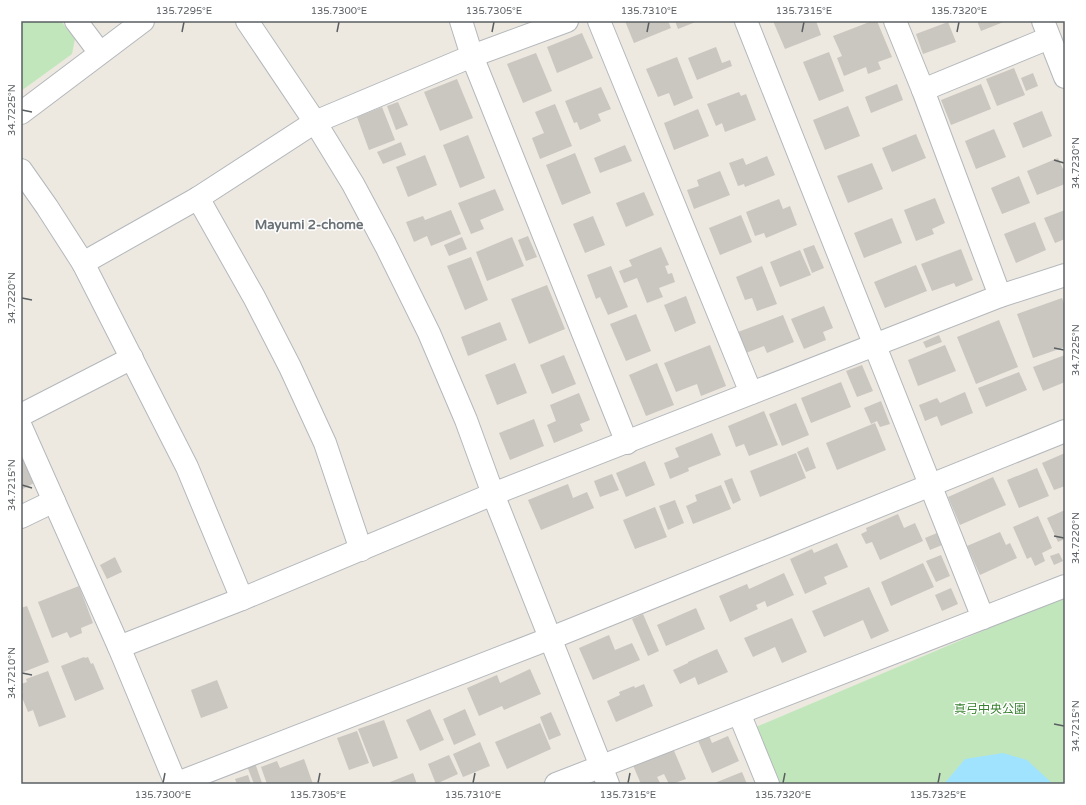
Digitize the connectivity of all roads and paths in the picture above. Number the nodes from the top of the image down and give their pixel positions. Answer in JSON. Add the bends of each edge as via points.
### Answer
{"nodes":[{"id":1,"x":76,"y":21,"type":"edge"},
{"id":2,"x":143,"y":21,"type":"edge"},
{"id":3,"x":247,"y":21,"type":"edge"},
{"id":4,"x":461,"y":21,"type":"edge"},
{"id":5,"x":567,"y":21,"type":"edge"},
{"id":6,"x":600,"y":21,"type":"edge"},
{"id":7,"x":746,"y":21,"type":"edge"},
{"id":8,"x":895,"y":21,"type":"edge"},
{"id":9,"x":1046,"y":30,"type":"edge"},
{"id":10,"x":100,"y":53,"type":"junction"},
{"id":11,"x":472,"y":56,"type":"junction"},
{"id":12,"x":1065,"y":77,"type":"edge"},
{"id":13,"x":923,"y":90,"type":"junction"},
{"id":14,"x":21,"y":113,"type":"edge"},
{"id":15,"x":316,"y":122,"type":"junction"},
{"id":16,"x":21,"y":170,"type":"edge"},
{"id":17,"x":198,"y":198,"type":"junction"},
{"id":18,"x":83,"y":263,"type":"junction"},
{"id":19,"x":1065,"y":275,"type":"edge"},
{"id":20,"x":1000,"y":296,"type":"junction"},
{"id":21,"x":874,"y":345,"type":"junction"},
{"id":22,"x":132,"y":358,"type":"junction"},
{"id":23,"x":751,"y":393,"type":"junction"},
{"id":24,"x":21,"y":415,"type":"edge"},
{"id":25,"x":21,"y":426,"type":"edge"},
{"id":26,"x":1065,"y":431,"type":"edge"},
{"id":27,"x":627,"y":443,"type":"junction"},
{"id":28,"x":930,"y":486,"type":"junction"},
{"id":29,"x":493,"y":494,"type":"junction"},
{"id":30,"x":54,"y":501,"type":"junction"},
{"id":31,"x":21,"y":517,"type":"edge"},
{"id":32,"x":361,"y":550,"type":"junction"},
{"id":33,"x":1065,"y":586,"type":"edge"},
{"id":34,"x":242,"y":599,"type":"junction"},
{"id":35,"x":983,"y":618,"type":"junction"},
{"id":36,"x":551,"y":638,"type":"junction"},
{"id":37,"x":119,"y":647,"type":"junction"},
{"id":38,"x":739,"y":713,"type":"junction"},
{"id":39,"x":605,"y":775,"type":"edge"},
{"id":40,"x":176,"y":784,"type":"edge"},
{"id":41,"x":556,"y":784,"type":"edge"},
{"id":42,"x":768,"y":784,"type":"edge"}],
"edges":[{"from":1,"to":10,"type":"street"},
{"from":2,"to":10,"type":"street"},
{"from":3,"to":15,"type":"street"},
{"from":4,"to":11,"type":"street"},
{"from":5,"to":11,"type":"street"},
{"from":6,"to":23,"type":"street"},
{"from":7,"to":21,"type":"street"},
{"from":8,"to":13,"type":"street"},
{"from":9,"to":12,"type":"street"},
{"from":9,"to":13,"type":"street"},
{"from":10,"to":14,"type":"street"},
{"from":11,"to":15,"type":"street"},
{"from":11,"to":27,"type":"street"},
{"from":13,"to":20,"type":"street"},
{"from":15,"to":17,"type":"street"},
{"from":15,"to":29,"type":"street","via":[[368,211],[429,333],[466,420]]},
{"from":16,"to":18,"type":"street"},
{"from":17,"to":18,"type":"street"},
{"from":17,"to":32,"type":"street","via":[[254,297],[319,429]]},
{"from":18,"to":22,"type":"street"},
{"from":19,"to":20,"type":"street"},
{"from":20,"to":21,"type":"street"},
{"from":21,"to":23,"type":"street"},
{"from":21,"to":28,"type":"street"},
{"from":22,"to":24,"type":"street"},
{"from":22,"to":34,"type":"street","via":[[187,467]]},
{"from":23,"to":27,"type":"street"},
{"from":25,"to":30,"type":"street"},
{"from":26,"to":28,"type":"street"},
{"from":27,"to":29,"type":"street"},
{"from":28,"to":35,"type":"street"},
{"from":28,"to":36,"type":"street"},
{"from":29,"to":32,"type":"street"},
{"from":29,"to":36,"type":"street"},
{"from":30,"to":31,"type":"street"},
{"from":30,"to":37,"type":"street"},
{"from":32,"to":34,"type":"street"},
{"from":33,"to":35,"type":"street"},
{"from":34,"to":37,"type":"street"},
{"from":35,"to":38,"type":"street"},
{"from":36,"to":39,"type":"street"},
{"from":36,"to":40,"type":"street"},
{"from":37,"to":40,"type":"street"},
{"from":38,"to":39,"type":"street"},
{"from":38,"to":42,"type":"street"},
{"from":39,"to":41,"type":"street"}]}
